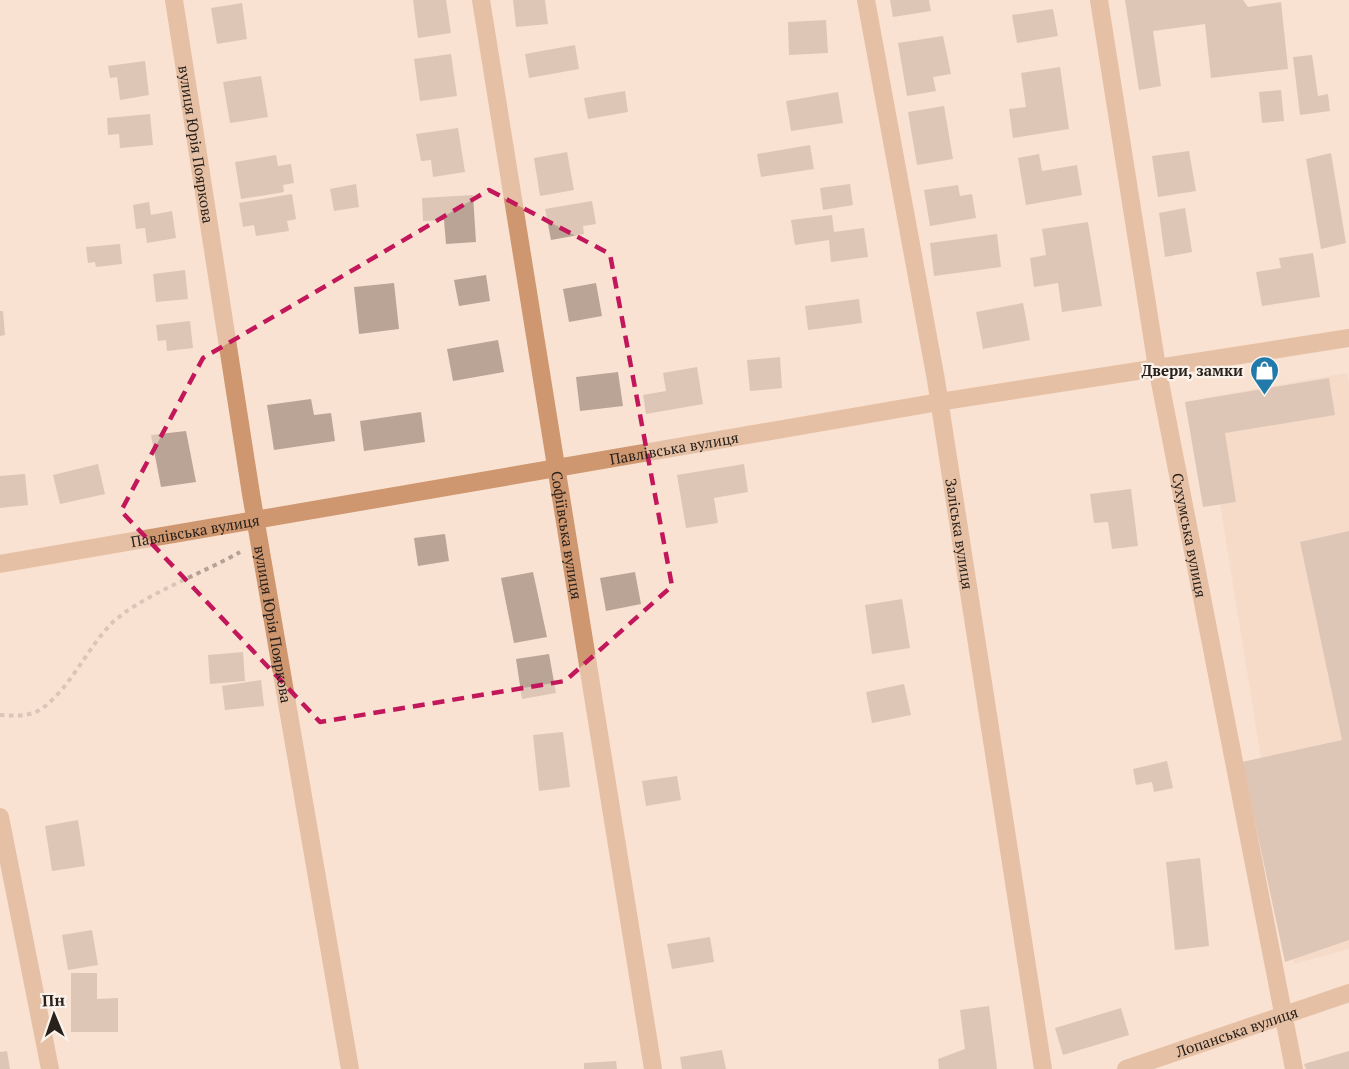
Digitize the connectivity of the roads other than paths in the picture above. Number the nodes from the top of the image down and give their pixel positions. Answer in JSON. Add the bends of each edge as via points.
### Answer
{"nodes":[{"id":1,"x":174,"y":0,"type":"edge"},
{"id":2,"x":481,"y":0,"type":"edge"},
{"id":3,"x":866,"y":0,"type":"edge"},
{"id":4,"x":1099,"y":0,"type":"edge"},
{"id":5,"x":1349,"y":338,"type":"edge"},
{"id":6,"x":1157,"y":368,"type":"junction"},
{"id":7,"x":939,"y":402,"type":"junction"},
{"id":8,"x":557,"y":468,"type":"junction"},
{"id":9,"x":256,"y":521,"type":"junction"},
{"id":10,"x":0,"y":564,"type":"edge"},
{"id":11,"x":0,"y":817,"type":"edge"},
{"id":12,"x":1349,"y":993,"type":"edge"},
{"id":13,"x":1282,"y":1014,"type":"junction"},
{"id":14,"x":50,"y":1069,"type":"edge"},
{"id":15,"x":350,"y":1069,"type":"edge"},
{"id":16,"x":653,"y":1069,"type":"edge"},
{"id":17,"x":1043,"y":1069,"type":"edge"},
{"id":18,"x":1126,"y":1069,"type":"edge"},
{"id":19,"x":1294,"y":1069,"type":"edge"}],
"edges":[{"from":1,"to":9,"type":"street","name":"вулиця Юрія Пояркова"},
{"from":2,"to":8,"type":"street","name":"Софіївська вулиця"},
{"from":3,"to":7,"type":"street","name":"Заліська вулиця"},
{"from":4,"to":6,"type":"street","name":"Сухумська вулиця"},
{"from":5,"to":6,"type":"street","name":"Павлівська вулиця"},
{"from":6,"to":7,"type":"street","name":"Павлівська вулиця"},
{"from":6,"to":13,"type":"street","name":"Сухумська вулиця"},
{"from":7,"to":8,"type":"street","name":"Павлівська вулиця"},
{"from":7,"to":17,"type":"street","name":"Заліська вулиця"},
{"from":8,"to":9,"type":"street","name":"Павлівська вулиця"},
{"from":8,"to":16,"type":"street","name":"Софіївська вулиця"},
{"from":9,"to":10,"type":"street","name":"Павлівська вулиця"},
{"from":9,"to":15,"type":"street","name":"вулиця Юрія Пояркова"},
{"from":11,"to":14,"type":"street"},
{"from":12,"to":13,"type":"street","name":"Лопанська вулиця"},
{"from":13,"to":18,"type":"street","name":"Лопанська вулиця"},
{"from":13,"to":19,"type":"street","name":"Сухумська вулиця"}]}
